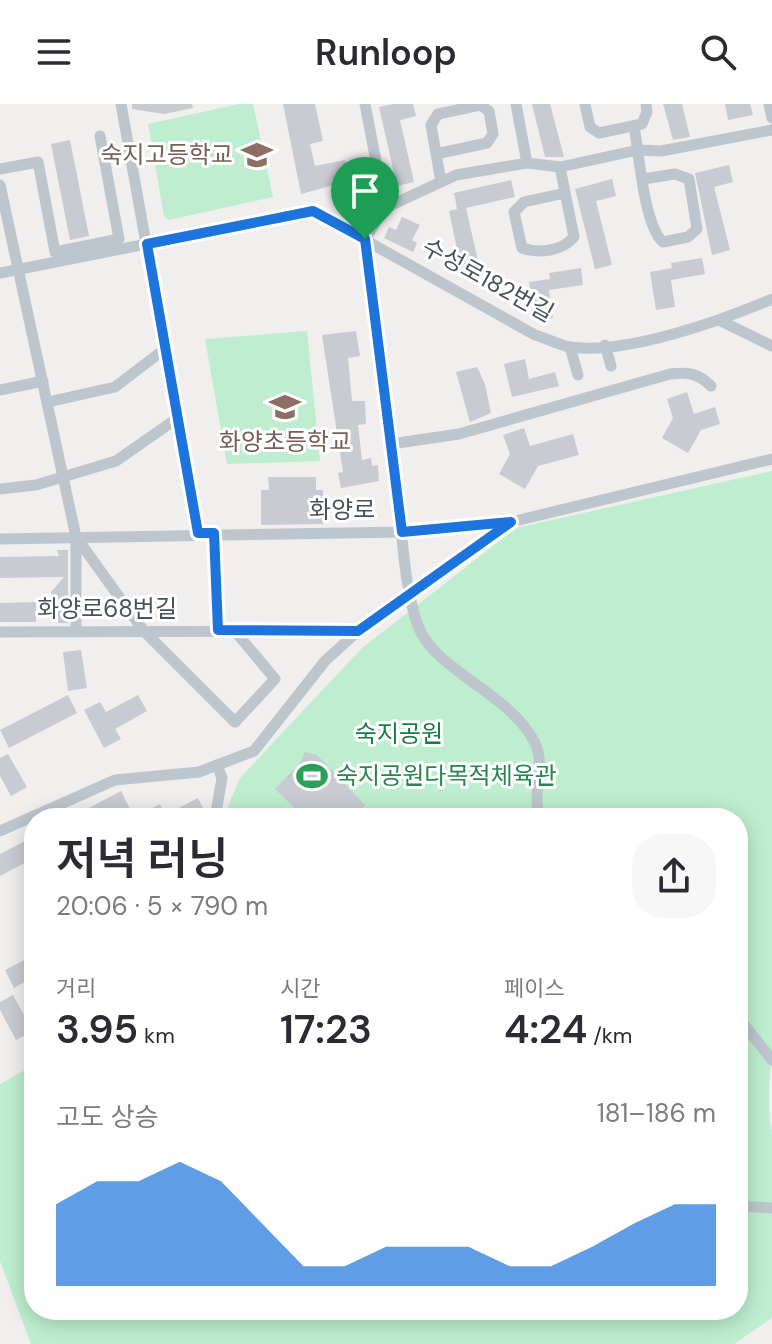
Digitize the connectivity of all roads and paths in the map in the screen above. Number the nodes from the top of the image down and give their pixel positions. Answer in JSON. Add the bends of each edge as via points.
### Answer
{"nodes":[{"id":1,"x":121,"y":104,"type":"edge"},
{"id":2,"x":365,"y":104,"type":"edge"},
{"id":3,"x":516,"y":104,"type":"edge"},
{"id":4,"x":585,"y":104,"type":"edge"},
{"id":5,"x":646,"y":104,"type":"edge"},
{"id":6,"x":769,"y":104,"type":"edge"},
{"id":7,"x":772,"y":118,"type":"edge"},
{"id":8,"x":634,"y":126,"type":"junction"},
{"id":9,"x":772,"y":130,"type":"edge"},
{"id":10,"x":100,"y":136,"type":"dead end"},
{"id":11,"x":638,"y":150,"type":"junction"},
{"id":12,"x":436,"y":154,"type":"junction"},
{"id":13,"x":527,"y":163,"type":"junction"},
{"id":14,"x":560,"y":167,"type":"junction"},
{"id":15,"x":0,"y":169,"type":"edge"},
{"id":16,"x":643,"y":179,"type":"junction"},
{"id":17,"x":441,"y":182,"type":"junction"},
{"id":18,"x":0,"y":185,"type":"edge"},
{"id":19,"x":565,"y":193,"type":"junction"},
{"id":20,"x":385,"y":208,"type":"junction"},
{"id":21,"x":365,"y":239,"type":"junction"},
{"id":22,"x":147,"y":244,"type":"junction"},
{"id":23,"x":17,"y":270,"type":"junction"},
{"id":24,"x":0,"y":273,"type":"edge"},
{"id":25,"x":772,"y":299,"type":"edge"},
{"id":26,"x":721,"y":321,"type":"junction"},
{"id":27,"x":605,"y":345,"type":"junction"},
{"id":28,"x":772,"y":346,"type":"edge"},
{"id":29,"x":570,"y":347,"type":"junction"},
{"id":30,"x":166,"y":348,"type":"junction"},
{"id":31,"x":611,"y":366,"type":"dead end"},
{"id":32,"x":578,"y":375,"type":"dead end"},
{"id":33,"x":43,"y":381,"type":"junction"},
{"id":34,"x":711,"y":386,"type":"dead end"},
{"id":35,"x":0,"y":390,"type":"edge"},
{"id":36,"x":48,"y":402,"type":"junction"},
{"id":37,"x":179,"y":417,"type":"junction"},
{"id":38,"x":391,"y":444,"type":"junction"},
{"id":39,"x":772,"y":459,"type":"edge"},
{"id":40,"x":63,"y":474,"type":"junction"},
{"id":41,"x":0,"y":489,"type":"edge"},
{"id":42,"x":511,"y":522,"type":"junction"},
{"id":43,"x":402,"y":532,"type":"junction"},
{"id":44,"x":198,"y":533,"type":"junction"},
{"id":45,"x":214,"y":533,"type":"junction"},
{"id":46,"x":76,"y":537,"type":"junction"},
{"id":47,"x":0,"y":539,"type":"edge"},
{"id":48,"x":411,"y":594,"type":"junction"},
{"id":49,"x":76,"y":630,"type":"junction"},
{"id":50,"x":143,"y":630,"type":"junction"},
{"id":51,"x":218,"y":630,"type":"junction"},
{"id":52,"x":234,"y":630,"type":"junction"},
{"id":53,"x":358,"y":631,"type":"junction"},
{"id":54,"x":0,"y":632,"type":"edge"},
{"id":55,"x":217,"y":765,"type":"junction"},
{"id":56,"x":52,"y":808,"type":"edge"},
{"id":57,"x":217,"y":808,"type":"edge"},
{"id":58,"x":539,"y":808,"type":"edge"},
{"id":59,"x":24,"y":820,"type":"edge"},
{"id":60,"x":0,"y":831,"type":"edge"},
{"id":61,"x":748,"y":1030,"type":"edge"},
{"id":62,"x":772,"y":1060,"type":"edge"},
{"id":63,"x":748,"y":1207,"type":"edge"},
{"id":64,"x":772,"y":1208,"type":"edge"}],
"edges":[{"from":1,"to":22,"type":"street"},
{"from":2,"to":20,"type":"street"},
{"from":3,"to":13,"type":"street"},
{"from":4,"to":8,"type":"street","via":[[590,127],[599,133]]},
{"from":5,"to":8,"type":"street","via":[[642,124]]},
{"from":6,"to":7,"type":"street"},
{"from":8,"to":11,"type":"street"},
{"from":9,"to":11,"type":"street","via":[[661,151]]},
{"from":10,"to":15,"type":"street","via":[[119,239],[55,252],[38,162]]},
{"from":11,"to":14,"type":"street"},
{"from":11,"to":16,"type":"street"},
{"from":12,"to":12,"type":"street","via":[[431,125],[438,114],[480,105],[489,111],[493,134],[487,143]]},
{"from":12,"to":17,"type":"street"},
{"from":13,"to":14,"type":"street"},
{"from":13,"to":17,"type":"street"},
{"from":14,"to":19,"type":"street"},
{"from":16,"to":16,"type":"street","via":[[654,234],[663,242],[688,237],[697,229],[689,179],[675,174]]},
{"from":17,"to":20,"type":"street"},
{"from":18,"to":23,"type":"street"},
{"from":19,"to":19,"type":"street","via":[[574,237],[567,245],[534,252],[522,248],[514,212],[524,202]]},
{"from":20,"to":21,"type":"street"},
{"from":21,"to":22,"type":"street","name":"수성로182번길","via":[[313,211]]},
{"from":21,"to":29,"type":"street","name":"수성로182번길","via":[[535,335]]},
{"from":21,"to":38,"type":"street"},
{"from":22,"to":23,"type":"street","name":"수성로182번길"},
{"from":22,"to":30,"type":"street"},
{"from":23,"to":24,"type":"street","name":"수성로182번길"},
{"from":23,"to":33,"type":"street"},
{"from":25,"to":26,"type":"street","name":"수성로182번길"},
{"from":26,"to":27,"type":"street","name":"수성로182번길"},
{"from":26,"to":28,"type":"street"},
{"from":27,"to":29,"type":"street","name":"수성로182번길"},
{"from":27,"to":31,"type":"street"},
{"from":29,"to":32,"type":"street"},
{"from":30,"to":36,"type":"street","via":[[115,387]]},
{"from":30,"to":37,"type":"street"},
{"from":33,"to":35,"type":"street"},
{"from":33,"to":36,"type":"street"},
{"from":34,"to":38,"type":"street","via":[[701,376],[670,374],[459,434]]},
{"from":36,"to":40,"type":"street"},
{"from":37,"to":40,"type":"street","via":[[116,461]]},
{"from":37,"to":44,"type":"street"},
{"from":38,"to":43,"type":"street"},
{"from":39,"to":42,"type":"street","name":"화양로"},
{"from":40,"to":41,"type":"street","via":[[36,485]]},
{"from":40,"to":46,"type":"street"},
{"from":42,"to":43,"type":"street","name":"화양로"},
{"from":42,"to":48,"type":"street"},
{"from":43,"to":45,"type":"street","name":"화양로"},
{"from":43,"to":48,"type":"street"},
{"from":44,"to":45,"type":"street","name":"화양로"},
{"from":44,"to":46,"type":"street","name":"화양로"},
{"from":45,"to":51,"type":"street"},
{"from":46,"to":47,"type":"street","name":"화양로"},
{"from":46,"to":49,"type":"street"},
{"from":46,"to":50,"type":"street"},
{"from":48,"to":53,"type":"street"},
{"from":48,"to":58,"type":"street","via":[[419,628],[434,649],[496,696],[533,740],[540,754]]},
{"from":49,"to":50,"type":"street","name":"화양로68번길"},
{"from":49,"to":54,"type":"street","name":"화양로68번길"},
{"from":50,"to":51,"type":"street","name":"화양로68번길"},
{"from":50,"to":52,"type":"street","via":[[235,722],[275,679]]},
{"from":51,"to":52,"type":"street","name":"화양로68번길"},
{"from":52,"to":53,"type":"street","name":"화양로68번길"},
{"from":53,"to":55,"type":"street","via":[[325,661],[254,751]]},
{"from":55,"to":56,"type":"street","via":[[199,772],[115,780]]},
{"from":55,"to":57,"type":"street","via":[[222,778]]},
{"from":59,"to":60,"type":"street"},
{"from":61,"to":62,"type":"street"},
{"from":63,"to":64,"type":"street"}]}
